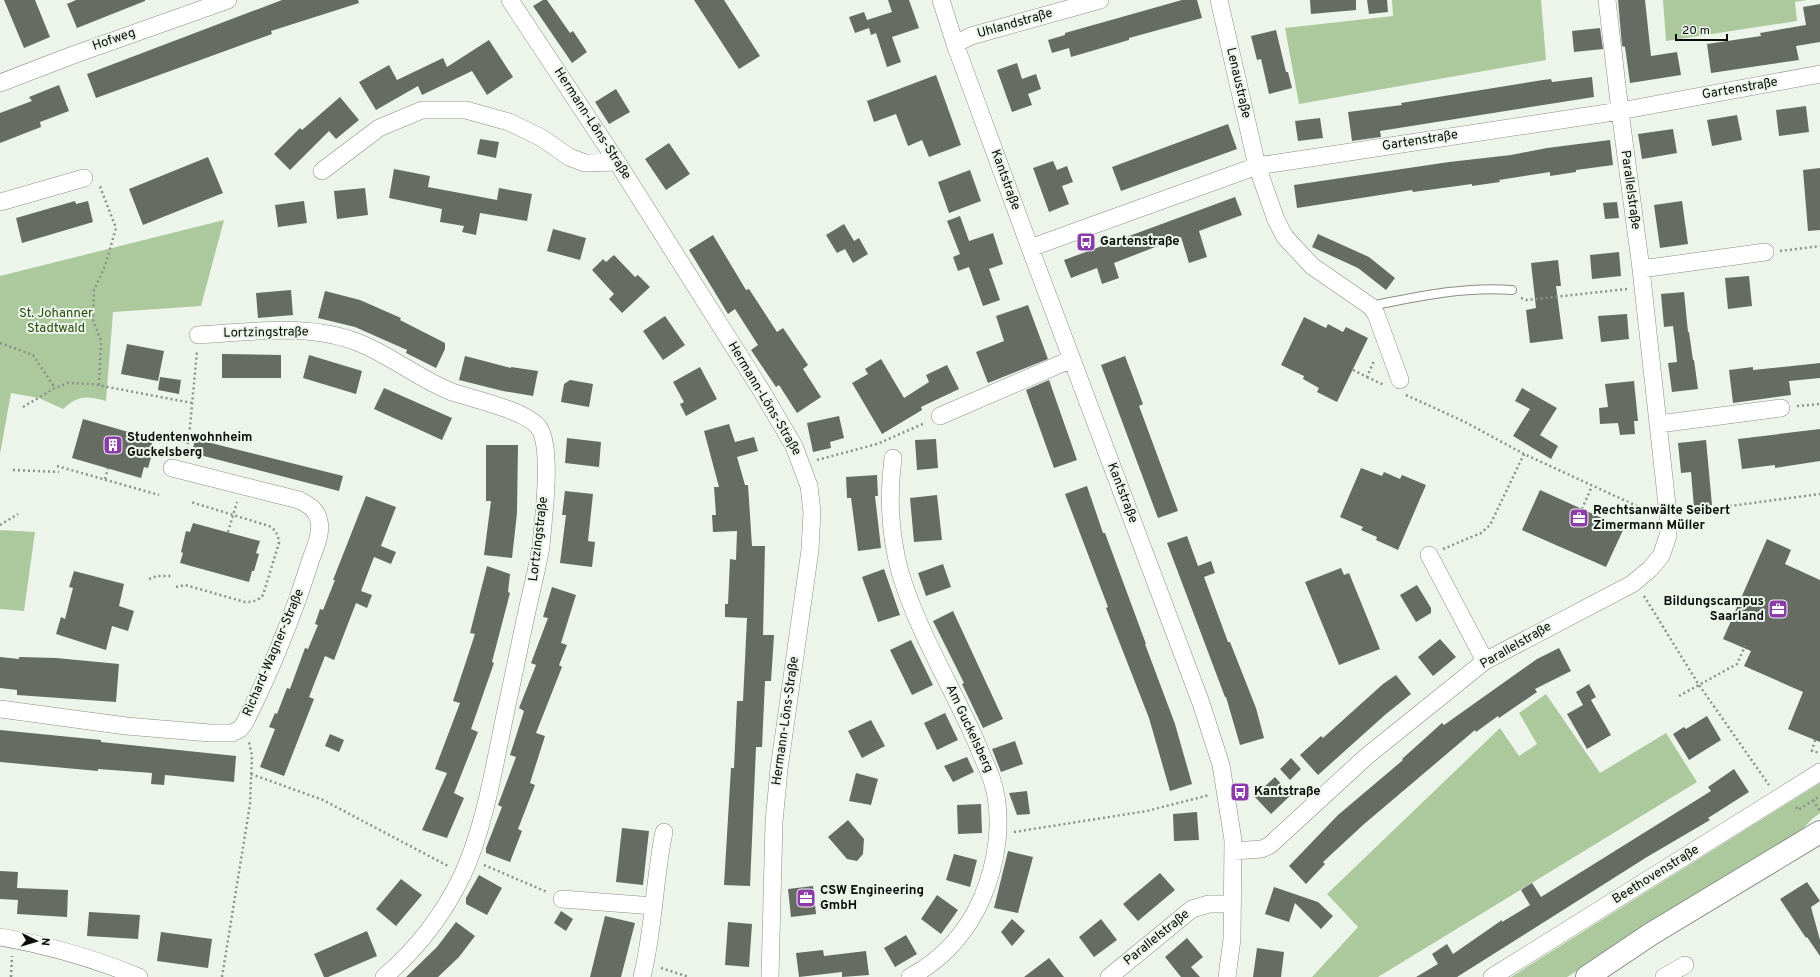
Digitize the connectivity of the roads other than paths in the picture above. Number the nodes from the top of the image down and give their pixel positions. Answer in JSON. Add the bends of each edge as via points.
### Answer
{"nodes":[{"id":1,"x":228,"y":0,"type":"edge"},
{"id":2,"x":510,"y":0,"type":"edge"},
{"id":3,"x":941,"y":0,"type":"edge"},
{"id":4,"x":1100,"y":0,"type":"edge"},
{"id":5,"x":1219,"y":0,"type":"edge"},
{"id":6,"x":1607,"y":0,"type":"edge"},
{"id":7,"x":955,"y":44,"type":"junction"},
{"id":8,"x":1820,"y":74,"type":"edge"},
{"id":9,"x":0,"y":83,"type":"edge"},
{"id":10,"x":1620,"y":111,"type":"junction"},
{"id":11,"x":617,"y":162,"type":"junction"},
{"id":12,"x":1257,"y":166,"type":"junction"},
{"id":13,"x":322,"y":171,"type":"dead end"},
{"id":14,"x":91,"y":179,"type":"road end"},
{"id":15,"x":0,"y":202,"type":"edge"},
{"id":16,"x":1030,"y":248,"type":"junction"},
{"id":17,"x":1766,"y":252,"type":"road end"},
{"id":18,"x":1641,"y":269,"type":"junction"},
{"id":19,"x":1512,"y":290,"type":"road end"},
{"id":20,"x":1370,"y":306,"type":"junction"},
{"id":21,"x":198,"y":335,"type":"road end"},
{"id":22,"x":1072,"y":359,"type":"junction"},
{"id":23,"x":1400,"y":380,"type":"road end"},
{"id":24,"x":1781,"y":408,"type":"road end"},
{"id":25,"x":940,"y":416,"type":"road end"},
{"id":26,"x":1659,"y":424,"type":"junction"},
{"id":27,"x":893,"y":458,"type":"dead end"},
{"id":28,"x":172,"y":468,"type":"dead end"},
{"id":29,"x":1429,"y":555,"type":"road end"},
{"id":30,"x":1485,"y":661,"type":"junction"},
{"id":31,"x":0,"y":709,"type":"edge"},
{"id":32,"x":1820,"y":772,"type":"edge"},
{"id":33,"x":1820,"y":822,"type":"edge"},
{"id":34,"x":664,"y":832,"type":"dead end"},
{"id":35,"x":1234,"y":851,"type":"junction"},
{"id":36,"x":562,"y":899,"type":"road end"},
{"id":37,"x":1233,"y":904,"type":"junction"},
{"id":38,"x":654,"y":906,"type":"junction"},
{"id":39,"x":0,"y":937,"type":"edge"},
{"id":40,"x":1684,"y":965,"type":"dead end"},
{"id":41,"x":644,"y":970,"type":"edge"},
{"id":42,"x":139,"y":977,"type":"edge"},
{"id":43,"x":384,"y":977,"type":"edge"},
{"id":44,"x":770,"y":977,"type":"edge"},
{"id":45,"x":910,"y":977,"type":"edge"},
{"id":46,"x":1109,"y":977,"type":"edge"},
{"id":47,"x":1227,"y":977,"type":"edge"},
{"id":48,"x":1492,"y":977,"type":"edge"},
{"id":49,"x":1587,"y":977,"type":"edge"},
{"id":50,"x":1664,"y":977,"type":"edge"}],
"edges":[{"from":1,"to":9,"type":"street","name":"Hofweg"},
{"from":2,"to":11,"type":"street","name":"Hermann-Löns-Straße"},
{"from":3,"to":7,"type":"street","name":"Kantstraße"},
{"from":4,"to":7,"type":"street","name":"Uhlandstraße","via":[[971,36]]},
{"from":5,"to":12,"type":"street","name":"Lenaustraße"},
{"from":6,"to":10,"type":"street","name":"Parallelstraße"},
{"from":7,"to":16,"type":"street","name":"Kantstraße"},
{"from":8,"to":10,"type":"street","name":"Gartenstraße"},
{"from":10,"to":12,"type":"street","name":"Gartenstraße"},
{"from":10,"to":18,"type":"street","name":"Parallelstraße"},
{"from":11,"to":13,"type":"street","via":[[585,163],[569,157],[542,138],[509,122],[466,110],[422,110],[379,128]]},
{"from":11,"to":44,"type":"street","name":"Hermann-Löns-Straße","via":[[761,390],[794,446],[809,486],[812,520],[810,550],[778,769]]},
{"from":12,"to":16,"type":"street","name":"Gartenstraße"},
{"from":12,"to":20,"type":"street","name":"Lenaustraße","via":[[1276,220],[1292,246],[1312,266]]},
{"from":14,"to":15,"type":"street"},
{"from":16,"to":22,"type":"street","name":"Kantstraße"},
{"from":17,"to":18,"type":"street"},
{"from":18,"to":26,"type":"street","name":"Parallelstraße"},
{"from":19,"to":20,"type":"lane","via":[[1491,288],[1430,294]]},
{"from":20,"to":23,"type":"street","via":[[1376,314]]},
{"from":21,"to":43,"type":"street","name":"Lortzingstraße","via":[[306,331],[361,343],[430,382],[524,416],[538,425],[544,435],[546,467],[540,548],[481,821],[462,875],[437,920],[405,959]]},
{"from":22,"to":25,"type":"street"},
{"from":22,"to":35,"type":"street","name":"Kantstraße","via":[[1204,710],[1221,765]]},
{"from":24,"to":26,"type":"street"},
{"from":26,"to":30,"type":"street","name":"Parallelstraße","via":[[1668,514],[1668,536],[1661,556],[1650,570],[1635,582]]},
{"from":27,"to":45,"type":"street","name":"Am Guckelsberg","via":[[890,485],[891,513],[900,572],[921,625],[992,780],[998,820],[993,866],[986,888],[967,928],[954,945]]},
{"from":28,"to":31,"type":"street","name":"Richard-Wagner-Straße","via":[[298,500],[315,510],[319,521],[317,541],[288,626],[244,724],[232,733],[210,733],[126,726]]},
{"from":29,"to":30,"type":"street"},
{"from":30,"to":35,"type":"street","name":"Parallelstraße","via":[[1367,756],[1270,845],[1262,849]]},
{"from":32,"to":48,"type":"street","name":"Beethovenstraße"},
{"from":33,"to":49,"type":"street"},
{"from":34,"to":38,"type":"street","via":[[657,864]]},
{"from":35,"to":37,"type":"street","name":"Kantstraße"},
{"from":36,"to":38,"type":"street"},
{"from":37,"to":46,"type":"street","name":"Parallelstraße","via":[[1209,904],[1192,909]]},
{"from":37,"to":47,"type":"street","name":"Kantstraße"},
{"from":38,"to":41,"type":"street"},
{"from":39,"to":42,"type":"street","via":[[76,955]]},
{"from":40,"to":50,"type":"street"}]}
